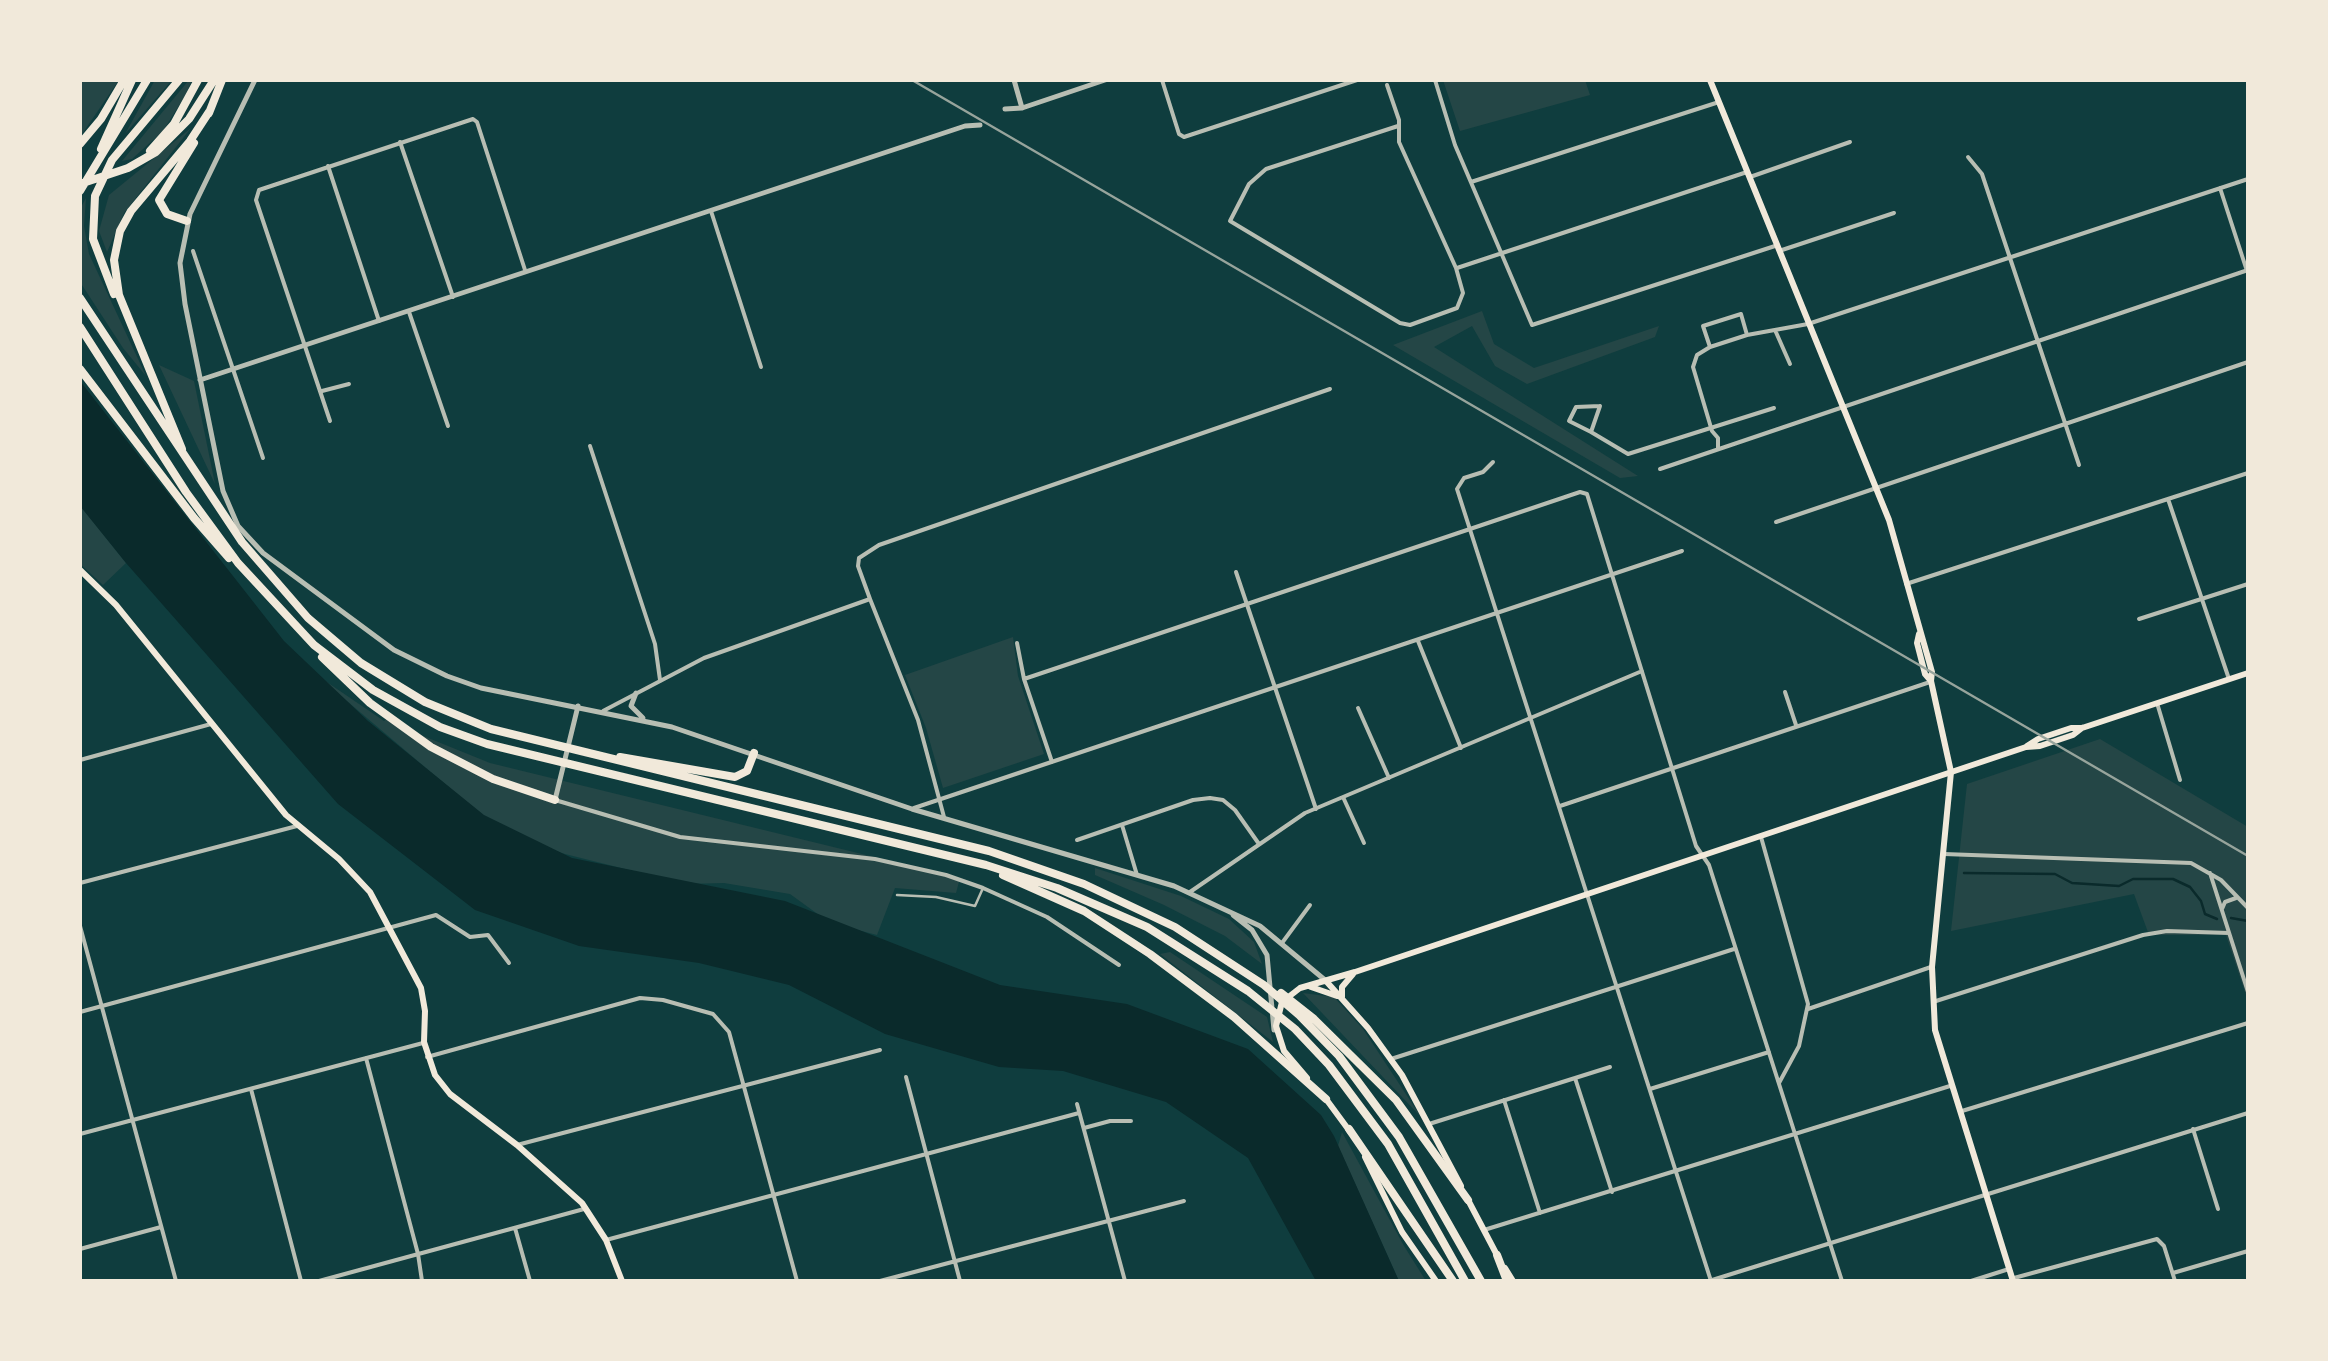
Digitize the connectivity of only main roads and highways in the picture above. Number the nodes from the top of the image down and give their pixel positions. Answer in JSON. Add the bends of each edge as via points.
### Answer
{"nodes":[{"id":1,"x":124,"y":80,"type":"edge"},
{"id":2,"x":132,"y":80,"type":"edge"},
{"id":3,"x":146,"y":80,"type":"edge"},
{"id":4,"x":179,"y":80,"type":"edge"},
{"id":5,"x":198,"y":80,"type":"edge"},
{"id":6,"x":214,"y":80,"type":"edge"},
{"id":7,"x":222,"y":80,"type":"edge"},
{"id":8,"x":1710,"y":80,"type":"edge"},
{"id":9,"x":209,"y":112,"type":"junction"},
{"id":10,"x":80,"y":144,"type":"edge"},
{"id":11,"x":113,"y":174,"type":"junction"},
{"id":12,"x":80,"y":188,"type":"edge"},
{"id":13,"x":187,"y":221,"type":"road end"},
{"id":14,"x":80,"y":298,"type":"edge"},
{"id":15,"x":80,"y":327,"type":"edge"},
{"id":16,"x":142,"y":352,"type":"junction"},
{"id":17,"x":80,"y":370,"type":"edge"},
{"id":18,"x":184,"y":458,"type":"junction"},
{"id":19,"x":80,"y":570,"type":"edge"},
{"id":20,"x":263,"y":591,"type":"junction"},
{"id":21,"x":296,"y":627,"type":"junction"},
{"id":22,"x":2248,"y":673,"type":"edge"},
{"id":23,"x":754,"y":753,"type":"road end"},
{"id":24,"x":586,"y":754,"type":"junction"},
{"id":25,"x":1951,"y":772,"type":"junction"},
{"id":26,"x":556,"y":800,"type":"road end"},
{"id":27,"x":962,"y":858,"type":"junction"},
{"id":28,"x":1354,"y":972,"type":"junction"},
{"id":29,"x":1325,"y":980,"type":"junction"},
{"id":30,"x":1300,"y":988,"type":"junction"},
{"id":31,"x":1346,"y":1002,"type":"junction"},
{"id":32,"x":1301,"y":1012,"type":"junction"},
{"id":33,"x":1326,"y":1098,"type":"junction"},
{"id":34,"x":1349,"y":1129,"type":"junction"},
{"id":35,"x":1468,"y":1200,"type":"junction"},
{"id":36,"x":1497,"y":1255,"type":"joint"},
{"id":37,"x":2012,"y":1280,"type":"edge"},
{"id":38,"x":622,"y":1281,"type":"edge"},
{"id":39,"x":1436,"y":1281,"type":"edge"},
{"id":40,"x":1453,"y":1281,"type":"edge"},
{"id":41,"x":1465,"y":1281,"type":"edge"},
{"id":42,"x":1481,"y":1281,"type":"edge"},
{"id":43,"x":1510,"y":1281,"type":"edge"}],
"edges":[{"from":1,"to":10,"type":"highway"},
{"from":2,"to":12,"type":"highway"},
{"from":3,"to":12,"type":"highway"},
{"from":4,"to":16,"type":"highway","via":[[109,164],[92,207],[96,250]]},
{"from":5,"to":11,"type":"highway","via":[[164,137]]},
{"from":6,"to":11,"type":"highway","via":[[169,141]]},
{"from":7,"to":9,"type":"highway"},
{"from":8,"to":25,"type":"main road","via":[[1892,528]]},
{"from":9,"to":13,"type":"highway","via":[[160,196],[164,212]]},
{"from":9,"to":16,"type":"highway","via":[[131,211],[117,242],[116,284]]},
{"from":11,"to":12,"type":"highway"},
{"from":14,"to":18,"type":"highway"},
{"from":15,"to":20,"type":"highway","via":[[193,503]]},
{"from":16,"to":18,"type":"highway"},
{"from":17,"to":20,"type":"highway","via":[[194,518]]},
{"from":18,"to":24,"type":"highway","via":[[258,562],[308,618],[362,663],[458,717]]},
{"from":19,"to":38,"type":"main road","via":[[297,826],[360,880],[421,988],[424,1042],[435,1075],[586,1208]]},
{"from":20,"to":21,"type":"highway"},
{"from":21,"to":26,"type":"highway","via":[[338,676],[416,738],[477,772]]},
{"from":21,"to":27,"type":"highway","via":[[373,690],[475,740]]},
{"from":22,"to":25,"type":"main road"},
{"from":23,"to":24,"type":"highway","via":[[748,771],[734,777]]},
{"from":24,"to":32,"type":"highway","via":[[1014,859],[1131,904],[1194,938]]},
{"from":25,"to":28,"type":"main road"},
{"from":25,"to":37,"type":"main road","via":[[1932,967],[1936,1036]]},
{"from":27,"to":33,"type":"highway","via":[[1118,931],[1217,1004]]},
{"from":27,"to":41,"type":"highway","via":[[1102,906],[1248,990],[1346,1084]]},
{"from":28,"to":29,"type":"main road"},
{"from":28,"to":31,"type":"main road","via":[[1342,987]]},
{"from":29,"to":30,"type":"main road"},
{"from":29,"to":31,"type":"main road"},
{"from":30,"to":31,"type":"main road","via":[[1324,990]]},
{"from":30,"to":33,"type":"main road","via":[[1278,1010],[1276,1026],[1284,1051]]},
{"from":31,"to":35,"type":"main road","via":[[1392,1059]]},
{"from":32,"to":35,"type":"highway","via":[[1396,1100]]},
{"from":32,"to":42,"type":"highway","via":[[1386,1116]]},
{"from":33,"to":34,"type":"main road"},
{"from":34,"to":39,"type":"main road","via":[[1402,1232]]},
{"from":34,"to":40,"type":"highway"},
{"from":35,"to":36,"type":"main road"},
{"from":36,"to":43,"type":"highway"}]}
